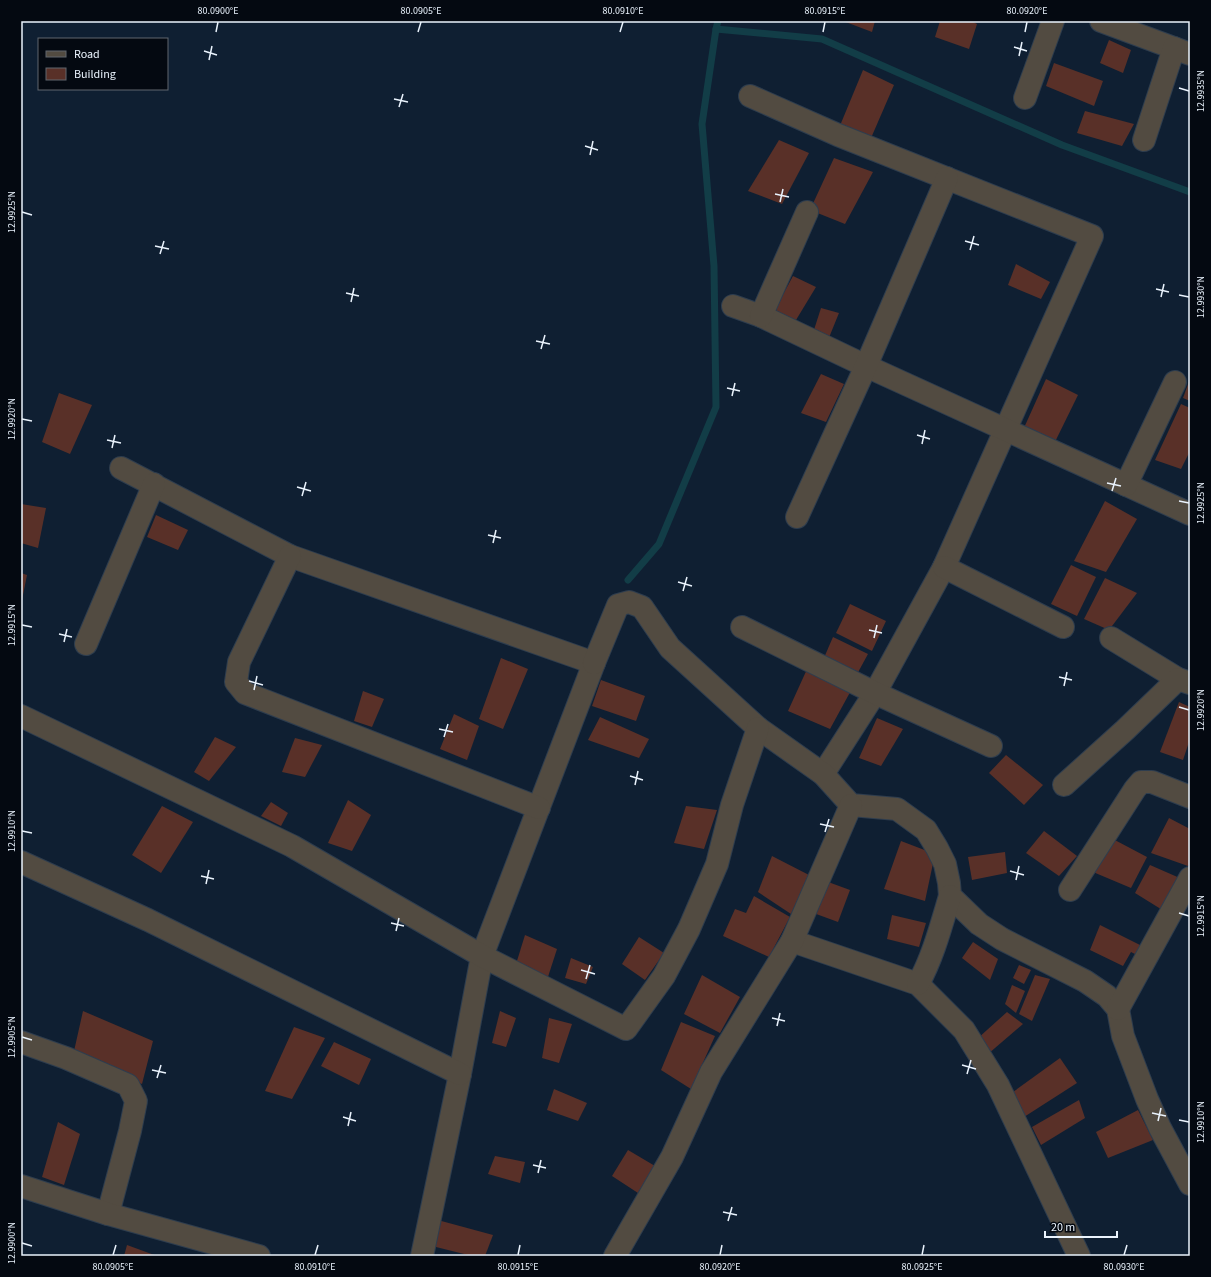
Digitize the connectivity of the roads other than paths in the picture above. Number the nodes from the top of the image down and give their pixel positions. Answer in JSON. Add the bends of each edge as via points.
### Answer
{"nodes":[{"id":1,"x":1053,"y":21,"type":"edge"},
{"id":2,"x":1101,"y":21,"type":"edge"},
{"id":3,"x":1182,"y":51,"type":"edge"},
{"id":4,"x":750,"y":96,"type":"dead end"},
{"id":5,"x":1025,"y":98,"type":"dead end"},
{"id":6,"x":1144,"y":140,"type":"dead end"},
{"id":7,"x":948,"y":178,"type":"junction"},
{"id":8,"x":807,"y":212,"type":"dead end"},
{"id":9,"x":733,"y":306,"type":"dead end"},
{"id":10,"x":761,"y":316,"type":"junction"},
{"id":11,"x":866,"y":366,"type":"junction"},
{"id":12,"x":1174,"y":382,"type":"dead end"},
{"id":13,"x":1006,"y":430,"type":"junction"},
{"id":14,"x":121,"y":468,"type":"dead end"},
{"id":15,"x":154,"y":484,"type":"junction"},
{"id":16,"x":1126,"y":485,"type":"junction"},
{"id":17,"x":1190,"y":514,"type":"edge"},
{"id":18,"x":797,"y":517,"type":"dead end"},
{"id":19,"x":290,"y":556,"type":"junction"},
{"id":20,"x":944,"y":567,"type":"junction"},
{"id":21,"x":742,"y":627,"type":"dead end"},
{"id":22,"x":1063,"y":627,"type":"dead end"},
{"id":23,"x":1111,"y":638,"type":"dead end"},
{"id":24,"x":86,"y":644,"type":"dead end"},
{"id":25,"x":594,"y":663,"type":"junction"},
{"id":26,"x":1184,"y":681,"type":"edge"},
{"id":27,"x":875,"y":693,"type":"junction"},
{"id":28,"x":21,"y":716,"type":"edge"},
{"id":29,"x":758,"y":728,"type":"junction"},
{"id":30,"x":992,"y":746,"type":"dead end"},
{"id":31,"x":823,"y":774,"type":"junction"},
{"id":32,"x":1064,"y":785,"type":"dead end"},
{"id":33,"x":1190,"y":797,"type":"edge"},
{"id":34,"x":851,"y":805,"type":"junction"},
{"id":35,"x":539,"y":808,"type":"junction"},
{"id":36,"x":21,"y":862,"type":"edge"},
{"id":37,"x":1190,"y":878,"type":"edge"},
{"id":38,"x":1070,"y":890,"type":"dead end"},
{"id":39,"x":950,"y":896,"type":"junction"},
{"id":40,"x":792,"y":941,"type":"junction"},
{"id":41,"x":482,"y":956,"type":"junction"},
{"id":42,"x":918,"y":984,"type":"junction"},
{"id":43,"x":1118,"y":1009,"type":"junction"},
{"id":44,"x":21,"y":1042,"type":"edge"},
{"id":45,"x":460,"y":1074,"type":"junction"},
{"id":46,"x":1190,"y":1184,"type":"edge"},
{"id":47,"x":22,"y":1190,"type":"edge"},
{"id":48,"x":108,"y":1214,"type":"junction"},
{"id":49,"x":260,"y":1256,"type":"edge"},
{"id":50,"x":422,"y":1256,"type":"edge"},
{"id":51,"x":615,"y":1256,"type":"edge"},
{"id":52,"x":1079,"y":1256,"type":"edge"}],
"edges":[{"from":1,"to":5,"type":"street"},
{"from":2,"to":3,"type":"street"},
{"from":3,"to":6,"type":"street"},
{"from":4,"to":7,"type":"street","via":[[838,135]]},
{"from":7,"to":11,"type":"street"},
{"from":7,"to":13,"type":"street","via":[[1092,236]]},
{"from":8,"to":10,"type":"street"},
{"from":9,"to":10,"type":"street"},
{"from":10,"to":11,"type":"street"},
{"from":11,"to":13,"type":"street"},
{"from":11,"to":18,"type":"street"},
{"from":12,"to":16,"type":"street"},
{"from":13,"to":16,"type":"street"},
{"from":13,"to":20,"type":"street"},
{"from":14,"to":15,"type":"street"},
{"from":15,"to":19,"type":"street"},
{"from":15,"to":24,"type":"street"},
{"from":16,"to":17,"type":"street"},
{"from":19,"to":25,"type":"street"},
{"from":19,"to":35,"type":"street","via":[[239,662],[236,682],[246,693]]},
{"from":20,"to":22,"type":"street"},
{"from":20,"to":27,"type":"street"},
{"from":21,"to":27,"type":"street"},
{"from":23,"to":26,"type":"street"},
{"from":25,"to":29,"type":"street","via":[[618,605],[629,602],[642,607],[670,648]]},
{"from":25,"to":35,"type":"street"},
{"from":26,"to":32,"type":"street"},
{"from":27,"to":30,"type":"street"},
{"from":27,"to":31,"type":"street"},
{"from":28,"to":41,"type":"street","via":[[292,846]]},
{"from":29,"to":31,"type":"street"},
{"from":29,"to":41,"type":"street","via":[[732,805],[717,864],[689,929],[664,976],[626,1029]]},
{"from":31,"to":34,"type":"street"},
{"from":33,"to":38,"type":"street","via":[[1152,782],[1141,782],[1134,789]]},
{"from":34,"to":39,"type":"street","via":[[897,809],[926,830],[945,864]]},
{"from":34,"to":40,"type":"street"},
{"from":35,"to":41,"type":"street"},
{"from":36,"to":45,"type":"street","via":[[148,920]]},
{"from":37,"to":43,"type":"street"},
{"from":39,"to":42,"type":"street","via":[[926,970]]},
{"from":39,"to":43,"type":"street","via":[[979,924],[1002,939],[1085,981],[1107,996]]},
{"from":40,"to":42,"type":"street"},
{"from":40,"to":51,"type":"street","via":[[711,1072],[672,1157]]},
{"from":41,"to":45,"type":"street"},
{"from":42,"to":52,"type":"street","via":[[964,1030],[998,1085]]},
{"from":43,"to":46,"type":"street","via":[[1123,1036],[1146,1099]]},
{"from":44,"to":48,"type":"street","via":[[114,1078],[128,1085],[131,1090],[136,1101]]},
{"from":45,"to":50,"type":"street"},
{"from":47,"to":48,"type":"street"},
{"from":48,"to":49,"type":"street"}]}
